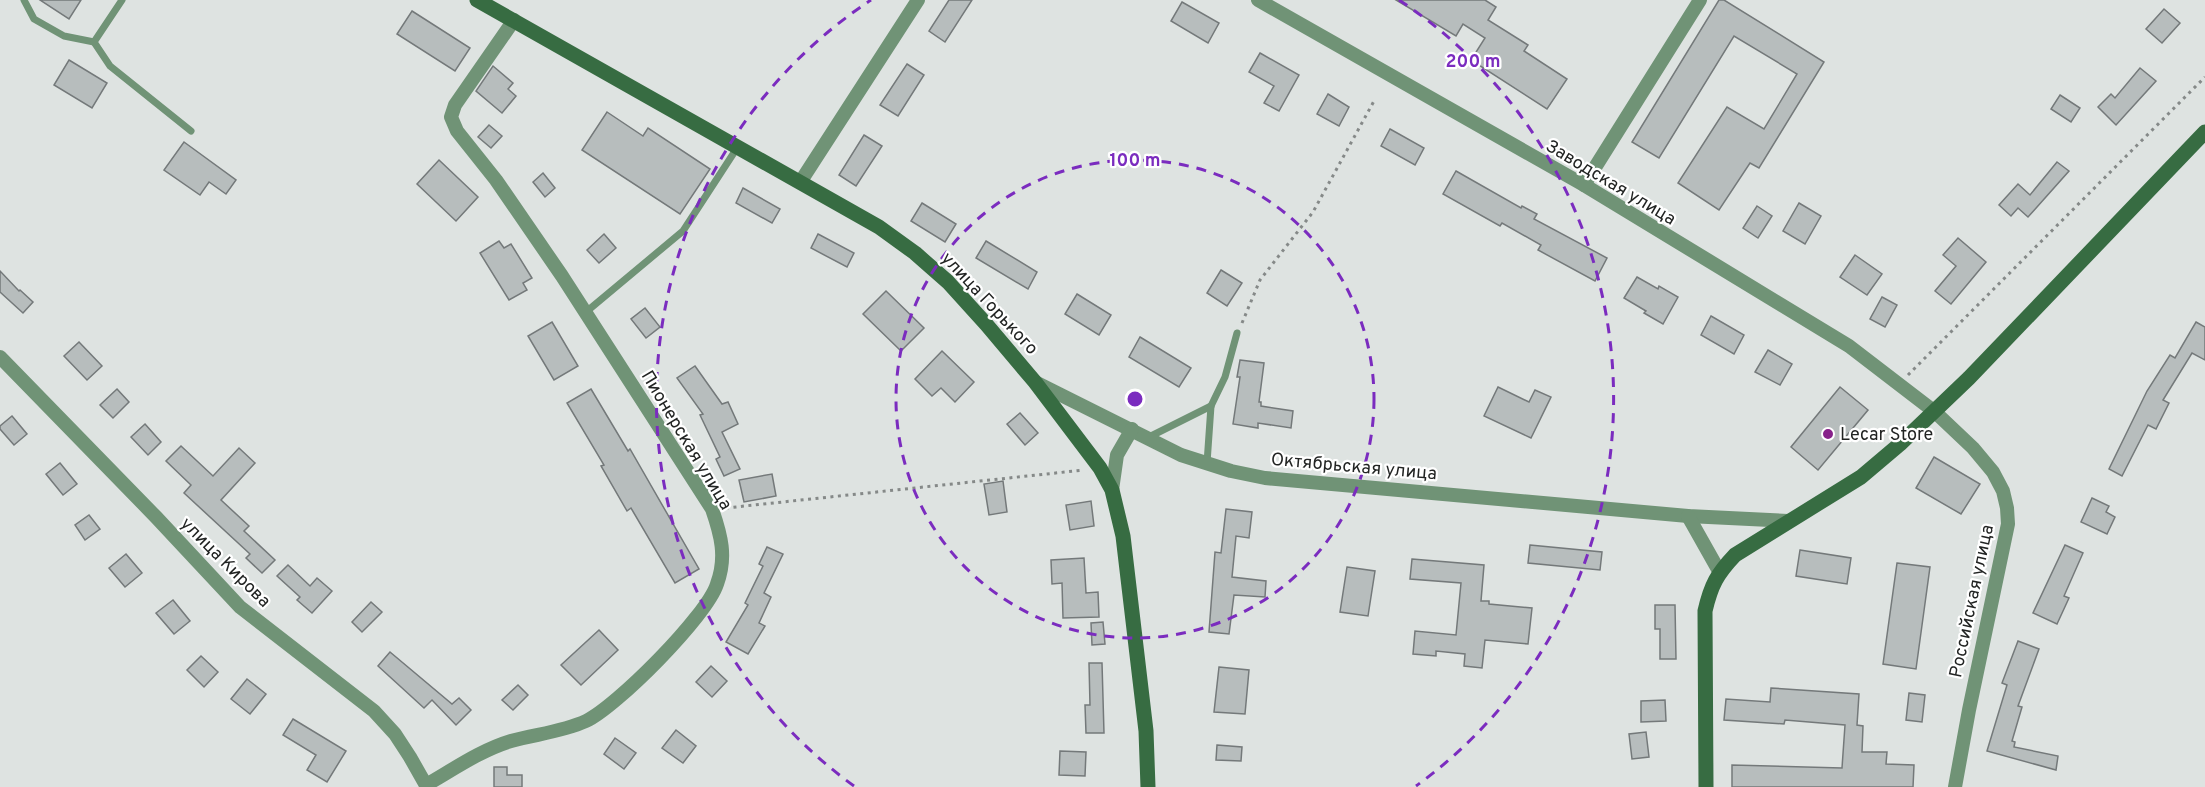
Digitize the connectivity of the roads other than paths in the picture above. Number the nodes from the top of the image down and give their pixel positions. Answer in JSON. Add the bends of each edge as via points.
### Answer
{"nodes":[{"id":1,"x":24,"y":0,"type":"edge"},
{"id":2,"x":122,"y":0,"type":"edge"},
{"id":3,"x":477,"y":0,"type":"edge"},
{"id":4,"x":918,"y":0,"type":"edge"},
{"id":5,"x":1258,"y":0,"type":"edge"},
{"id":6,"x":1700,"y":0,"type":"edge"},
{"id":7,"x":514,"y":20,"type":"junction"},
{"id":8,"x":94,"y":42,"type":"junction"},
{"id":9,"x":191,"y":131,"type":"dead end"},
{"id":10,"x":2205,"y":132,"type":"edge"},
{"id":11,"x":737,"y":148,"type":"junction"},
{"id":12,"x":801,"y":181,"type":"junction"},
{"id":13,"x":1584,"y":185,"type":"junction"},
{"id":14,"x":586,"y":312,"type":"junction"},
{"id":15,"x":1237,"y":333,"type":"road end"},
{"id":16,"x":0,"y":357,"type":"edge"},
{"id":17,"x":1035,"y":381,"type":"junction"},
{"id":18,"x":1210,"y":406,"type":"junction"},
{"id":19,"x":1935,"y":412,"type":"junction"},
{"id":20,"x":1132,"y":429,"type":"junction"},
{"id":21,"x":1148,"y":438,"type":"junction"},
{"id":22,"x":1207,"y":463,"type":"junction"},
{"id":23,"x":1112,"y":490,"type":"junction"},
{"id":24,"x":1688,"y":516,"type":"junction"},
{"id":25,"x":1788,"y":521,"type":"junction"},
{"id":26,"x":1719,"y":571,"type":"junction"},
{"id":27,"x":427,"y":786,"type":"edge"},
{"id":28,"x":1148,"y":787,"type":"edge"},
{"id":29,"x":1706,"y":787,"type":"edge"},
{"id":30,"x":1955,"y":787,"type":"edge"}],
"edges":[{"from":1,"to":8,"type":"lane","via":[[34,19],[64,36]]},
{"from":2,"to":8,"type":"lane"},
{"from":3,"to":7,"type":"main road","name":"улица Горького"},
{"from":4,"to":12,"type":"street"},
{"from":5,"to":13,"type":"street","name":"Заводская улица"},
{"from":6,"to":13,"type":"street"},
{"from":7,"to":11,"type":"main road","name":"улица Горького"},
{"from":7,"to":14,"type":"street","name":"Пионерская улица","via":[[455,105],[451,117],[457,131],[496,180]]},
{"from":8,"to":9,"type":"lane","via":[[110,66]]},
{"from":10,"to":19,"type":"main road"},
{"from":11,"to":12,"type":"main road","name":"улица Горького"},
{"from":11,"to":14,"type":"lane","via":[[683,231]]},
{"from":12,"to":17,"type":"main road","name":"улица Горького","via":[[915,253],[948,282]]},
{"from":13,"to":19,"type":"street","name":"Заводская улица","via":[[1849,346]]},
{"from":14,"to":27,"type":"street","name":"Пионерская улица","via":[[712,509],[723,559],[717,586],[684,632],[616,702],[587,721],[487,750]]},
{"from":15,"to":18,"type":"lane","via":[[1225,377]]},
{"from":16,"to":27,"type":"street","name":"улица Кирова","via":[[240,608],[374,711],[395,734]]},
{"from":17,"to":20,"type":"street","name":"Октябрьская улица"},
{"from":17,"to":23,"type":"main road","name":"улица Горького"},
{"from":18,"to":21,"type":"lane"},
{"from":18,"to":22,"type":"lane"},
{"from":19,"to":25,"type":"main road","via":[[1861,477]]},
{"from":19,"to":30,"type":"street","name":"Российская улица","via":[[1993,472],[2007,508],[2008,524]]},
{"from":20,"to":21,"type":"street","name":"Октябрьская улица"},
{"from":20,"to":23,"type":"street","via":[[1117,455]]},
{"from":21,"to":22,"type":"street","name":"Октябрьская улица"},
{"from":22,"to":24,"type":"street","name":"Октябрьская улица","via":[[1265,478]]},
{"from":23,"to":28,"type":"main road","name":"улица Горького","via":[[1123,536],[1146,731]]},
{"from":24,"to":25,"type":"street","name":"Октябрьская улица"},
{"from":24,"to":26,"type":"street"},
{"from":25,"to":26,"type":"main road","via":[[1735,555]]},
{"from":26,"to":29,"type":"main road","via":[[1705,611]]}]}
